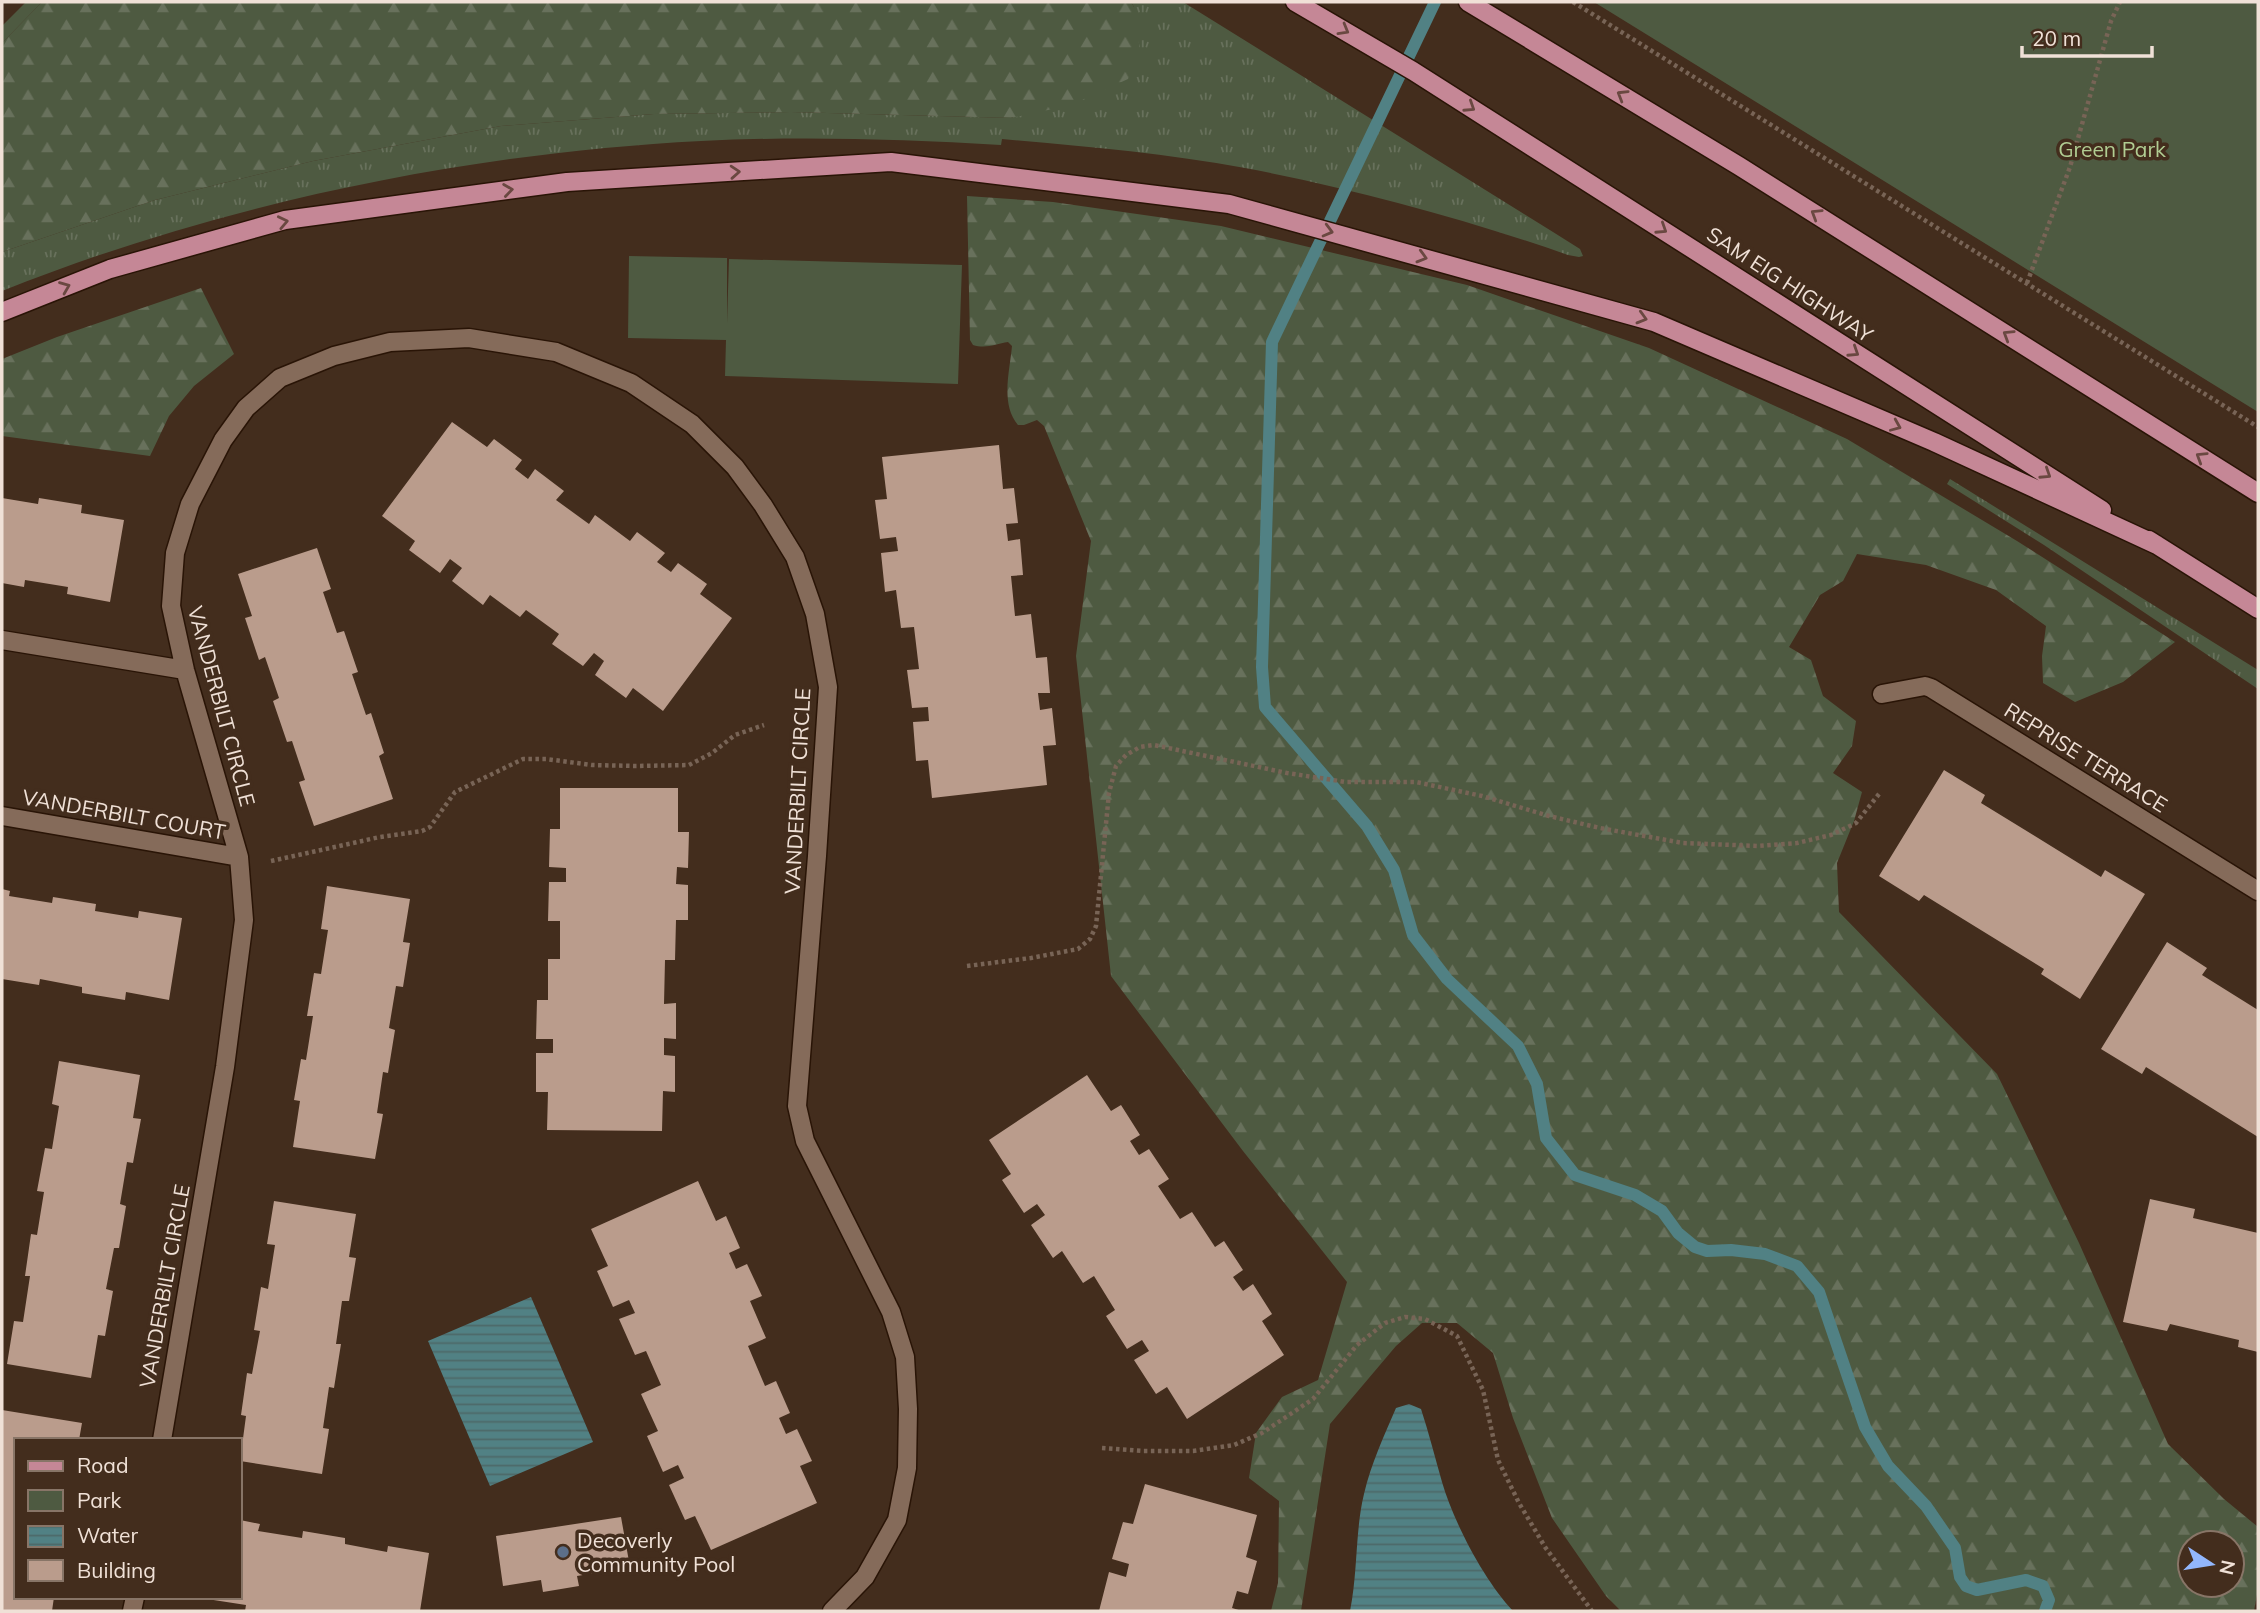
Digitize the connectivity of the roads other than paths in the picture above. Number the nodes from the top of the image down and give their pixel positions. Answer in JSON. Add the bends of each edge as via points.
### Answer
{"nodes":[{"id":1,"x":1295,"y":2,"type":"edge"},
{"id":2,"x":1472,"y":4,"type":"edge"},
{"id":3,"x":2,"y":312,"type":"edge"},
{"id":4,"x":2258,"y":493,"type":"edge"},
{"id":5,"x":2157,"y":545,"type":"junction"},
{"id":6,"x":2258,"y":609,"type":"edge"},
{"id":7,"x":2,"y":640,"type":"edge"},
{"id":8,"x":185,"y":670,"type":"junction"},
{"id":9,"x":1882,"y":694,"type":"dead end"},
{"id":10,"x":2,"y":816,"type":"edge"},
{"id":11,"x":240,"y":862,"type":"junction"},
{"id":12,"x":2258,"y":891,"type":"edge"},
{"id":13,"x":162,"y":1438,"type":"edge"},
{"id":14,"x":832,"y":1611,"type":"edge"}],
"edges":[{"from":1,"to":5,"type":"main road","name":"SAM EIG HIGHWAY","one_way":true,"via":[[1394,58]]},
{"from":4,"to":2,"type":"main road","one_way":true},
{"from":3,"to":5,"type":"main road","one_way":true,"via":[[110,269],[285,220],[567,183],[891,162],[1229,204],[1654,322],[1934,442]]},
{"from":5,"to":6,"type":"main road","name":"SAM EIG HIGHWAY"},
{"from":7,"to":8,"type":"street"},
{"from":8,"to":11,"type":"street","name":"VANDERBILT CIRCLE"},
{"from":8,"to":14,"type":"street","name":"VANDERBILT CIRCLE","via":[[171,606],[174,553],[190,504],[223,440],[246,408],[280,378],[334,356],[390,342],[469,338],[556,352],[631,383],[692,424],[735,467],[763,505],[795,557],[815,614],[828,687],[797,1106],[805,1141],[891,1312],[905,1357],[907,1468],[897,1520],[865,1577]]},
{"from":9,"to":12,"type":"street","name":"REPRISE TERRACE","via":[[1931,688]]},
{"from":10,"to":11,"type":"street","name":"VANDERBILT COURT"},
{"from":11,"to":13,"type":"street","name":"VANDERBILT CIRCLE","via":[[244,920],[237,984]]}]}
